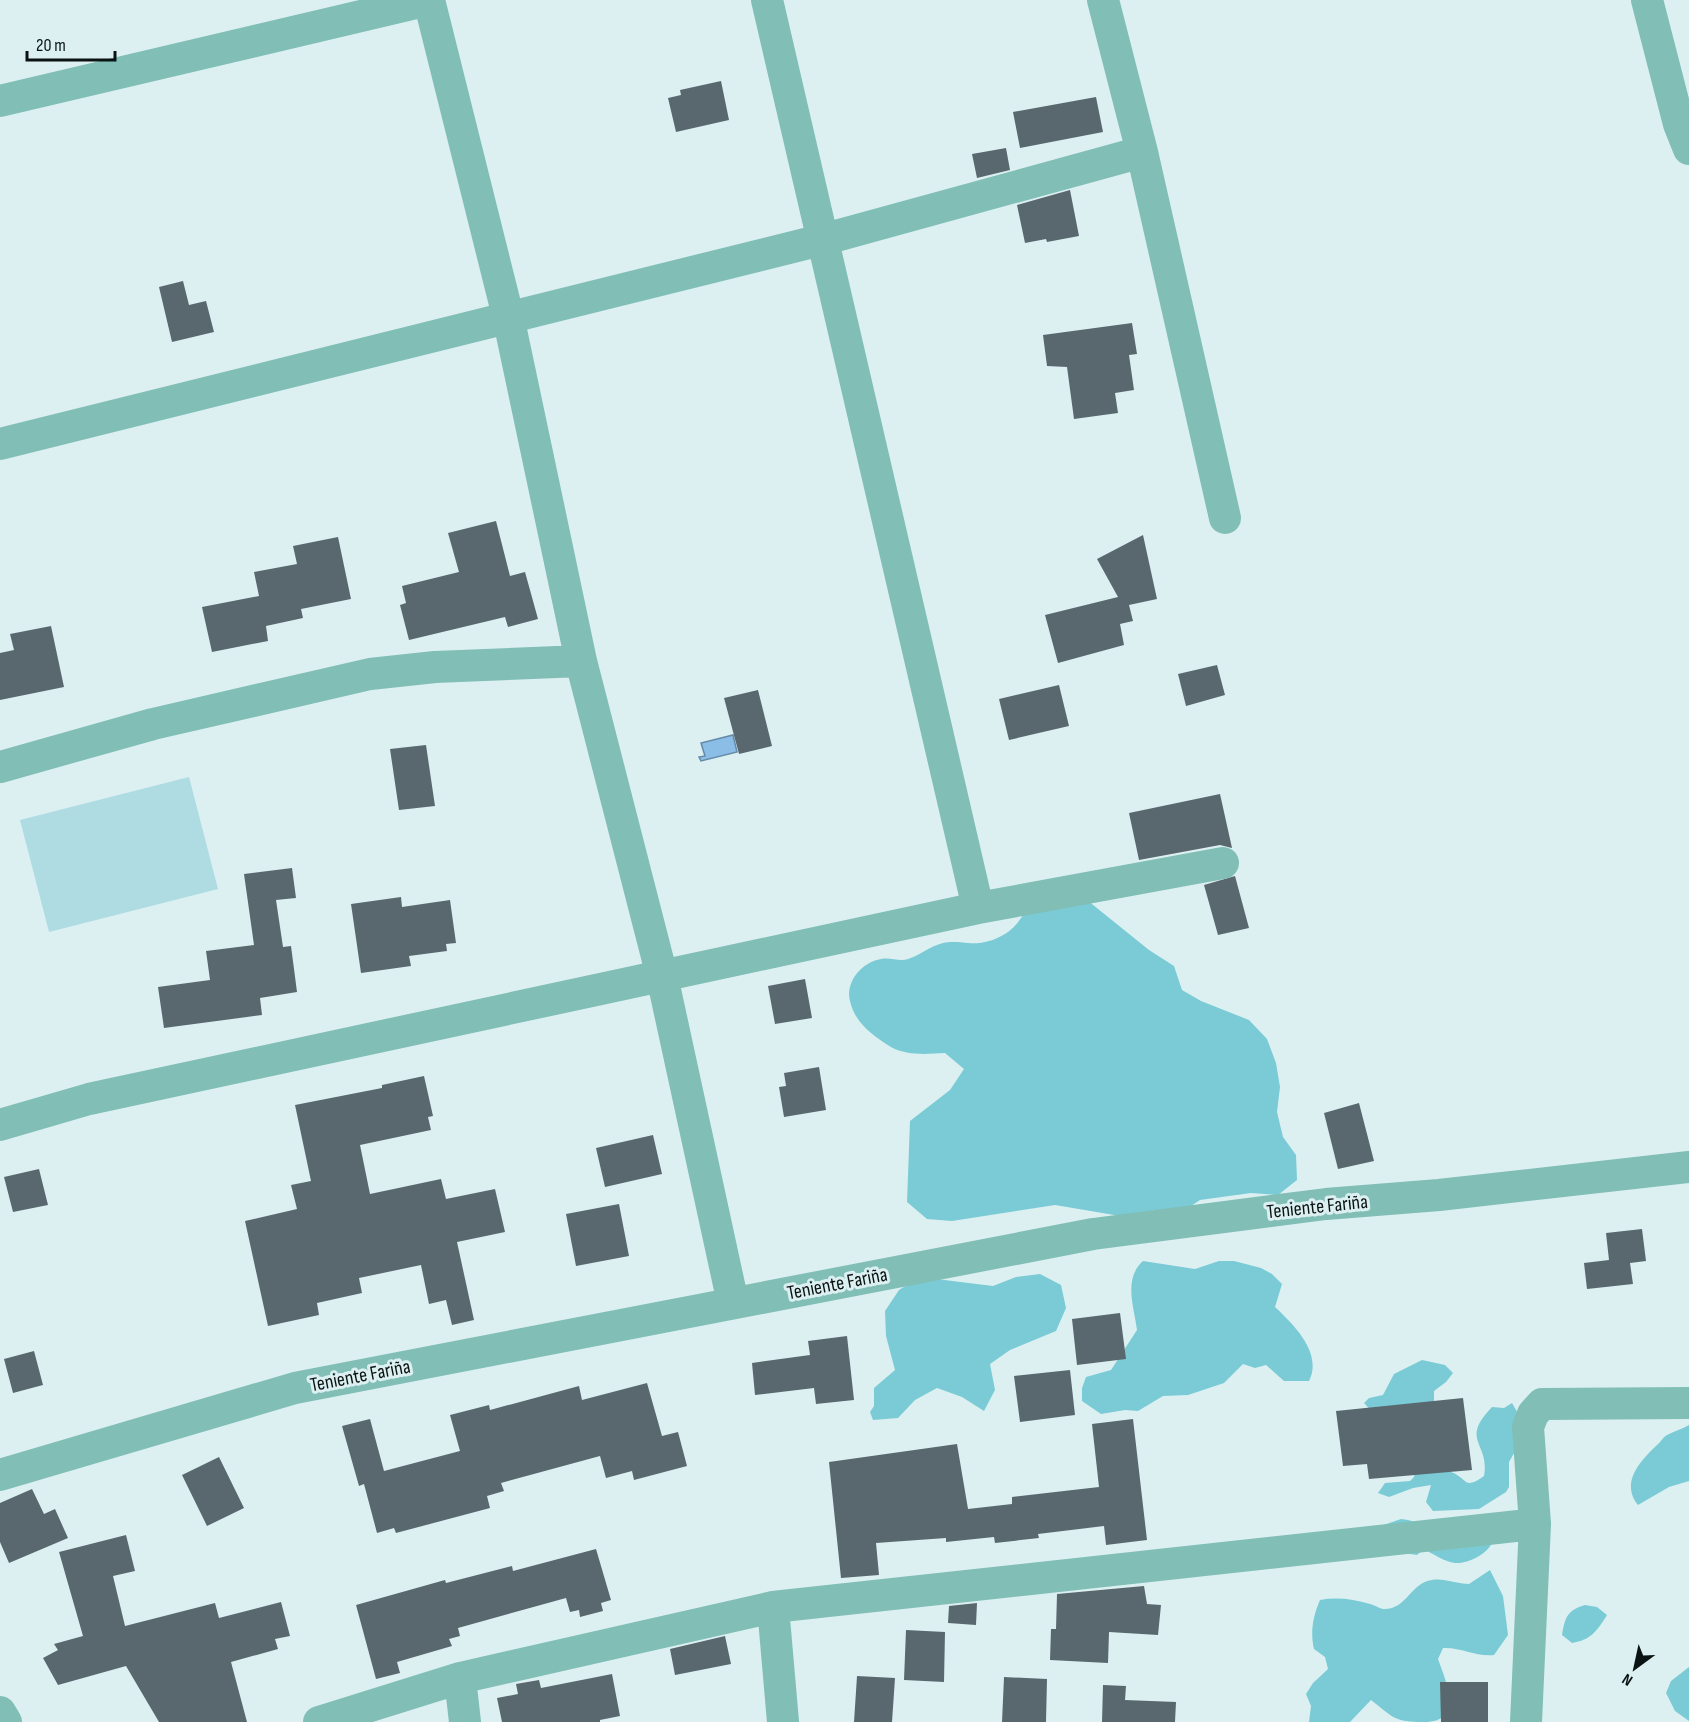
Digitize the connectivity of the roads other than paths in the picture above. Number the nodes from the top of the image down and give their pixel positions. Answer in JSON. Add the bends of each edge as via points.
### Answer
{"nodes":[{"id":1,"x":429,"y":0,"type":"edge"},
{"id":2,"x":767,"y":0,"type":"edge"},
{"id":3,"x":1103,"y":0,"type":"edge"},
{"id":4,"x":1647,"y":0,"type":"edge"},
{"id":5,"x":0,"y":101,"type":"edge"},
{"id":6,"x":1689,"y":149,"type":"edge"},
{"id":7,"x":1142,"y":152,"type":"junction"},
{"id":8,"x":825,"y":239,"type":"junction"},
{"id":9,"x":508,"y":316,"type":"junction"},
{"id":10,"x":0,"y":444,"type":"edge"},
{"id":11,"x":1225,"y":518,"type":"dead end"},
{"id":12,"x":581,"y":662,"type":"junction"},
{"id":13,"x":0,"y":767,"type":"edge"},
{"id":14,"x":1223,"y":863,"type":"dead end"},
{"id":15,"x":978,"y":908,"type":"junction"},
{"id":16,"x":662,"y":976,"type":"junction"},
{"id":17,"x":0,"y":1125,"type":"edge"},
{"id":18,"x":1689,"y":1167,"type":"edge"},
{"id":19,"x":733,"y":1303,"type":"junction"},
{"id":20,"x":1689,"y":1403,"type":"edge"},
{"id":21,"x":0,"y":1475,"type":"edge"},
{"id":22,"x":1535,"y":1524,"type":"junction"},
{"id":23,"x":773,"y":1607,"type":"junction"},
{"id":24,"x":460,"y":1678,"type":"junction"},
{"id":25,"x":0,"y":1712,"type":"edge"},
{"id":26,"x":6,"y":1722,"type":"edge"},
{"id":27,"x":318,"y":1722,"type":"edge"},
{"id":28,"x":465,"y":1722,"type":"edge"},
{"id":29,"x":783,"y":1722,"type":"edge"},
{"id":30,"x":1526,"y":1722,"type":"edge"}],
"edges":[{"from":1,"to":5,"type":"street"},
{"from":1,"to":9,"type":"street"},
{"from":2,"to":8,"type":"street"},
{"from":3,"to":7,"type":"street"},
{"from":4,"to":6,"type":"street","via":[[1678,124]]},
{"from":7,"to":8,"type":"street"},
{"from":7,"to":11,"type":"street"},
{"from":8,"to":9,"type":"street"},
{"from":8,"to":15,"type":"street"},
{"from":9,"to":10,"type":"street"},
{"from":9,"to":12,"type":"street"},
{"from":12,"to":13,"type":"street","via":[[435,667],[370,674],[153,724]]},
{"from":12,"to":16,"type":"street"},
{"from":14,"to":15,"type":"street"},
{"from":15,"to":16,"type":"street"},
{"from":16,"to":17,"type":"street","via":[[89,1099]]},
{"from":16,"to":19,"type":"street"},
{"from":18,"to":19,"type":"street","name":"Teniente Fariña","via":[[1326,1204],[1093,1233]]},
{"from":19,"to":21,"type":"street","name":"Teniente Fariña","via":[[295,1388]]},
{"from":20,"to":22,"type":"street","via":[[1542,1404],[1528,1428]]},
{"from":22,"to":23,"type":"street"},
{"from":22,"to":30,"type":"street"},
{"from":23,"to":24,"type":"street"},
{"from":23,"to":29,"type":"street"},
{"from":24,"to":27,"type":"street"},
{"from":24,"to":28,"type":"street"},
{"from":25,"to":26,"type":"street"}]}
